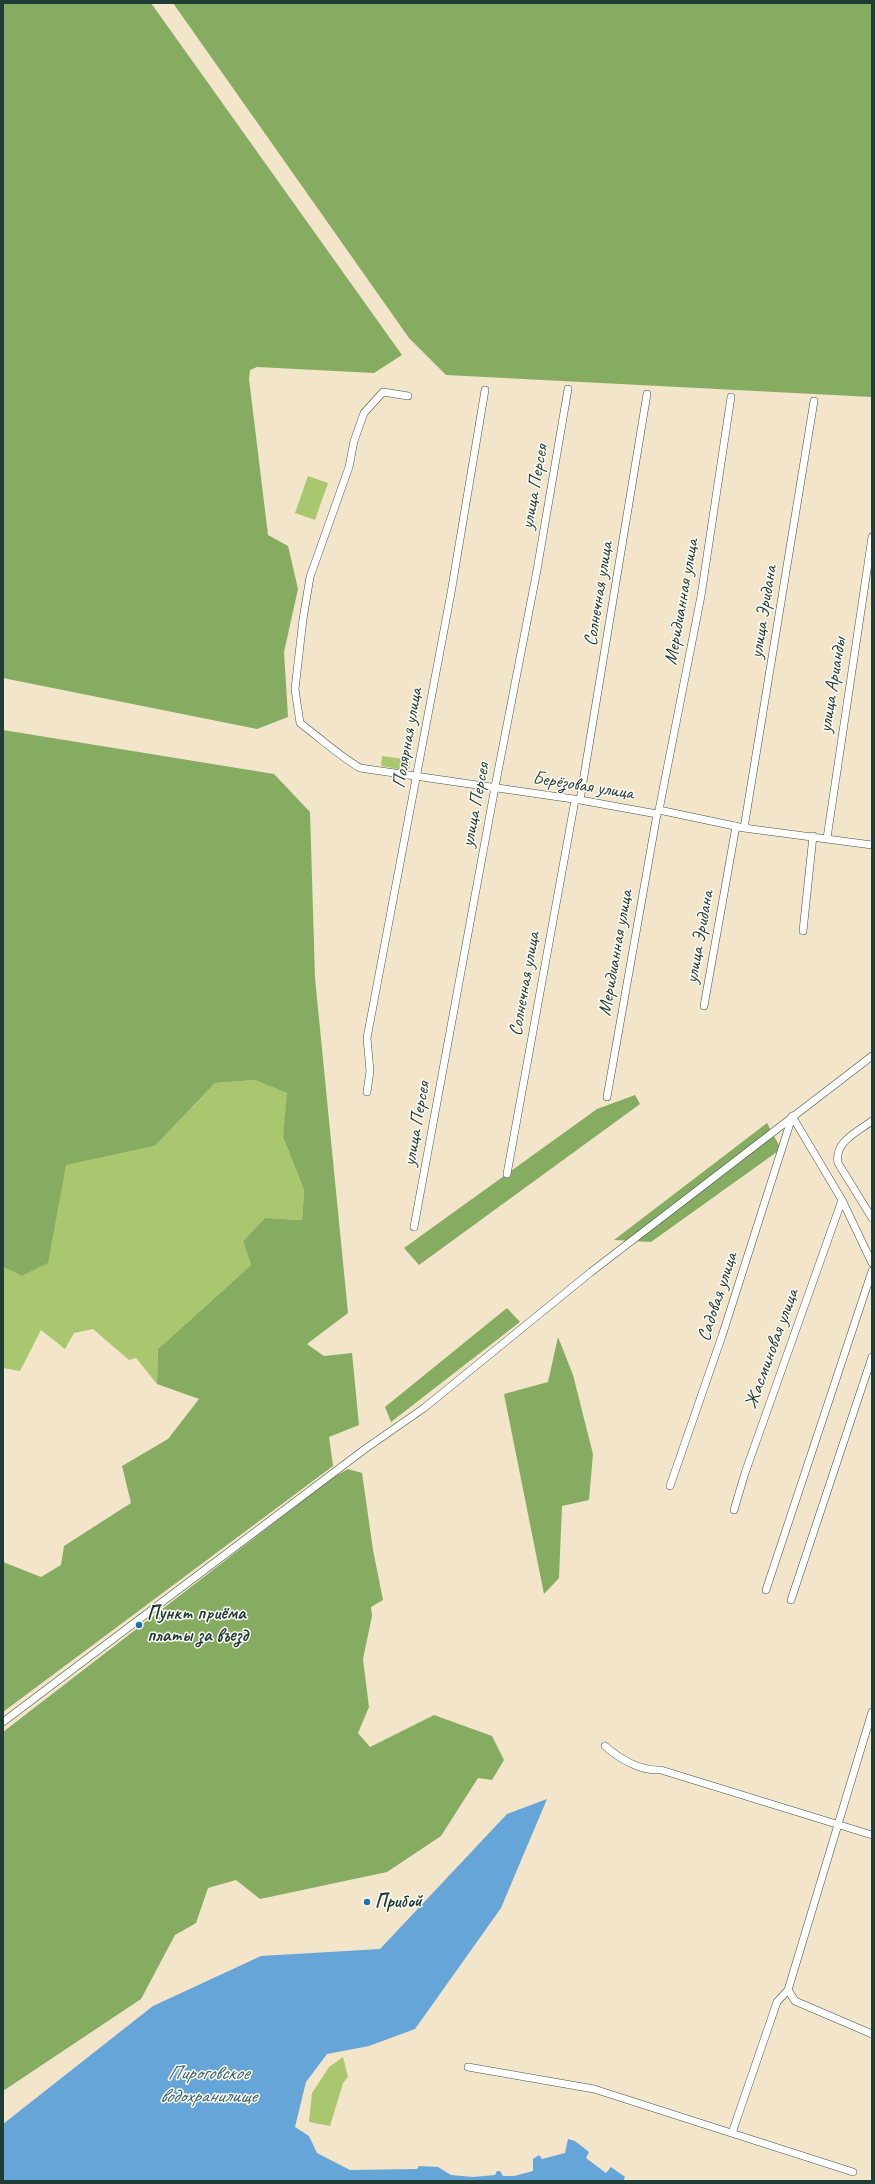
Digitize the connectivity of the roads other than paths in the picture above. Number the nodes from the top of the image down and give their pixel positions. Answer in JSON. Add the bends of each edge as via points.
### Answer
{"nodes":[{"id":1,"x":568,"y":389,"type":"dead end"},
{"id":2,"x":485,"y":390,"type":"dead end"},
{"id":3,"x":647,"y":394,"type":"dead end"},
{"id":4,"x":408,"y":396,"type":"dead end"},
{"id":5,"x":731,"y":397,"type":"dead end"},
{"id":6,"x":814,"y":401,"type":"dead end"},
{"id":7,"x":872,"y":537,"type":"edge"},
{"id":8,"x":418,"y":776,"type":"junction"},
{"id":9,"x":495,"y":787,"type":"junction"},
{"id":10,"x":578,"y":800,"type":"junction"},
{"id":11,"x":658,"y":812,"type":"junction"},
{"id":12,"x":736,"y":826,"type":"junction"},
{"id":13,"x":744,"y":828,"type":"junction"},
{"id":14,"x":813,"y":836,"type":"junction"},
{"id":15,"x":826,"y":838,"type":"junction"},
{"id":16,"x":872,"y":844,"type":"edge"},
{"id":17,"x":803,"y":931,"type":"dead end"},
{"id":18,"x":704,"y":1006,"type":"dead end"},
{"id":19,"x":872,"y":1056,"type":"edge"},
{"id":20,"x":367,"y":1092,"type":"dead end"},
{"id":21,"x":607,"y":1097,"type":"dead end"},
{"id":22,"x":792,"y":1116,"type":"junction"},
{"id":23,"x":872,"y":1121,"type":"edge"},
{"id":24,"x":507,"y":1174,"type":"dead end"},
{"id":25,"x":842,"y":1200,"type":"junction"},
{"id":26,"x":872,"y":1218,"type":"edge"},
{"id":27,"x":414,"y":1227,"type":"dead end"},
{"id":28,"x":872,"y":1264,"type":"edge"},
{"id":29,"x":872,"y":1271,"type":"edge"},
{"id":30,"x":872,"y":1358,"type":"edge"},
{"id":31,"x":670,"y":1486,"type":"dead end"},
{"id":32,"x":734,"y":1510,"type":"dead end"},
{"id":33,"x":766,"y":1590,"type":"dead end"},
{"id":34,"x":790,"y":1600,"type":"dead end"},
{"id":35,"x":872,"y":1712,"type":"edge"},
{"id":36,"x":3,"y":1722,"type":"edge"},
{"id":37,"x":605,"y":1746,"type":"dead end"},
{"id":38,"x":839,"y":1826,"type":"junction"},
{"id":39,"x":872,"y":1835,"type":"edge"},
{"id":40,"x":788,"y":1990,"type":"junction"},
{"id":41,"x":872,"y":2034,"type":"edge"},
{"id":42,"x":468,"y":2067,"type":"dead end"},
{"id":43,"x":732,"y":2133,"type":"junction"},
{"id":44,"x":853,"y":2172,"type":"dead end"}],
"edges":[{"from":1,"to":9,"type":"street","name":"улица Персея","via":[[537,570]]},
{"from":2,"to":8,"type":"street","name":"Полярная улица"},
{"from":3,"to":10,"type":"street","name":"Солнечная улица"},
{"from":4,"to":8,"type":"street","name":"Берёзовая улица","via":[[383,392],[364,413],[354,441],[349,467],[310,577],[295,689],[300,723],[325,741],[336,754],[360,768]]},
{"from":5,"to":11,"type":"street","name":"Меридианная улица","via":[[701,596]]},
{"from":6,"to":13,"type":"street","name":"улица Эридана"},
{"from":7,"to":15,"type":"street","name":"улица Арианды"},
{"from":8,"to":9,"type":"street","name":"Берёзовая улица"},
{"from":8,"to":20,"type":"street","name":"Полярная улица","via":[[367,1038],[370,1070]]},
{"from":9,"to":10,"type":"street","name":"Берёзовая улица"},
{"from":9,"to":27,"type":"street","name":"улица Персея"},
{"from":10,"to":11,"type":"street","name":"Берёзовая улица"},
{"from":10,"to":24,"type":"street","name":"Солнечная улица"},
{"from":11,"to":12,"type":"street","name":"Берёзовая улица"},
{"from":11,"to":21,"type":"street","name":"Меридианная улица"},
{"from":12,"to":13,"type":"street","name":"Берёзовая улица"},
{"from":12,"to":18,"type":"street","name":"улица Эридана"},
{"from":13,"to":14,"type":"street","name":"Берёзовая улица"},
{"from":14,"to":15,"type":"street","name":"Берёзовая улица"},
{"from":14,"to":17,"type":"street"},
{"from":15,"to":16,"type":"street","name":"Берёзовая улица"},
{"from":19,"to":22,"type":"street"},
{"from":22,"to":25,"type":"street"},
{"from":22,"to":31,"type":"street","name":"Садовая улица","via":[[722,1336]]},
{"from":22,"to":36,"type":"street","via":[[591,1272],[424,1408],[365,1449]]},
{"from":23,"to":26,"type":"street","via":[[846,1140],[838,1148],[836,1155],[838,1163]]},
{"from":25,"to":28,"type":"street"},
{"from":25,"to":32,"type":"street","name":"Жасминовая улица"},
{"from":29,"to":33,"type":"street"},
{"from":30,"to":34,"type":"street"},
{"from":35,"to":38,"type":"street"},
{"from":37,"to":38,"type":"street","via":[[625,1762],[661,1770]]},
{"from":38,"to":39,"type":"street"},
{"from":38,"to":40,"type":"street"},
{"from":40,"to":41,"type":"street","via":[[795,2001]]},
{"from":40,"to":43,"type":"street","via":[[777,2002]]},
{"from":42,"to":43,"type":"street","via":[[594,2089]]},
{"from":43,"to":44,"type":"street"}]}
